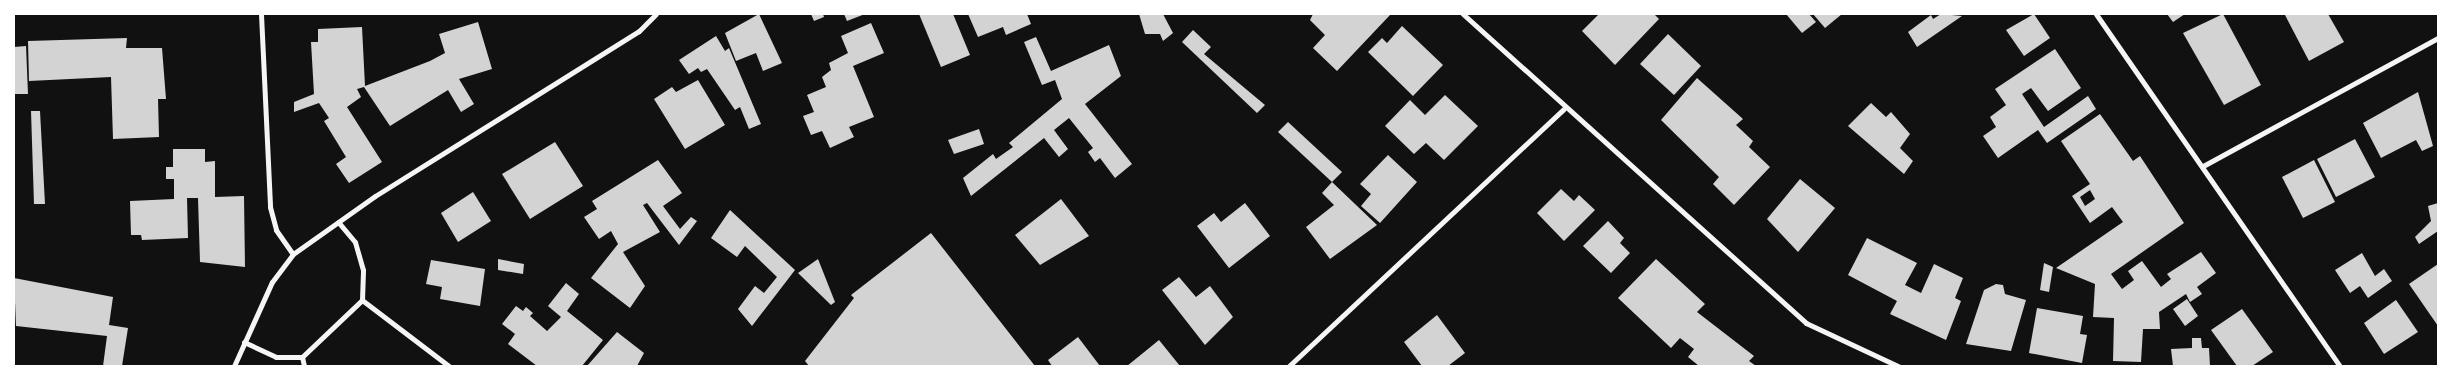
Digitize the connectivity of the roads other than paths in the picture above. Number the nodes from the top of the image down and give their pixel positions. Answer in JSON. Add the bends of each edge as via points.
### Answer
{"nodes":[{"id":1,"x":262,"y":14,"type":"edge"},
{"id":2,"x":656,"y":14,"type":"edge"},
{"id":3,"x":1463,"y":14,"type":"edge"},
{"id":4,"x":2096,"y":14,"type":"edge"},
{"id":5,"x":2438,"y":38,"type":"edge"},
{"id":6,"x":1564,"y":109,"type":"junction"},
{"id":7,"x":2203,"y":166,"type":"junction"},
{"id":8,"x":338,"y":222,"type":"junction"},
{"id":9,"x":293,"y":254,"type":"junction"},
{"id":10,"x":362,"y":300,"type":"junction"},
{"id":11,"x":244,"y":342,"type":"junction"},
{"id":12,"x":302,"y":357,"type":"junction"},
{"id":13,"x":234,"y":366,"type":"edge"},
{"id":14,"x":304,"y":366,"type":"edge"},
{"id":15,"x":449,"y":366,"type":"edge"},
{"id":16,"x":1289,"y":366,"type":"edge"},
{"id":17,"x":1898,"y":366,"type":"edge"},
{"id":18,"x":2340,"y":366,"type":"edge"}],
"edges":[{"from":1,"to":9,"type":"street","via":[[270,207],[276,230]]},
{"from":2,"to":8,"type":"street","via":[[639,31]]},
{"from":3,"to":6,"type":"street"},
{"from":4,"to":7,"type":"street"},
{"from":5,"to":7,"type":"street"},
{"from":6,"to":16,"type":"street"},
{"from":6,"to":17,"type":"street","via":[[1806,323]]},
{"from":7,"to":18,"type":"street"},
{"from":8,"to":9,"type":"street"},
{"from":8,"to":10,"type":"street","via":[[355,242],[363,270]]},
{"from":9,"to":11,"type":"street","via":[[272,282]]},
{"from":10,"to":12,"type":"street"},
{"from":10,"to":15,"type":"street"},
{"from":11,"to":12,"type":"street","via":[[276,357]]},
{"from":11,"to":13,"type":"street"},
{"from":12,"to":14,"type":"street"}]}
